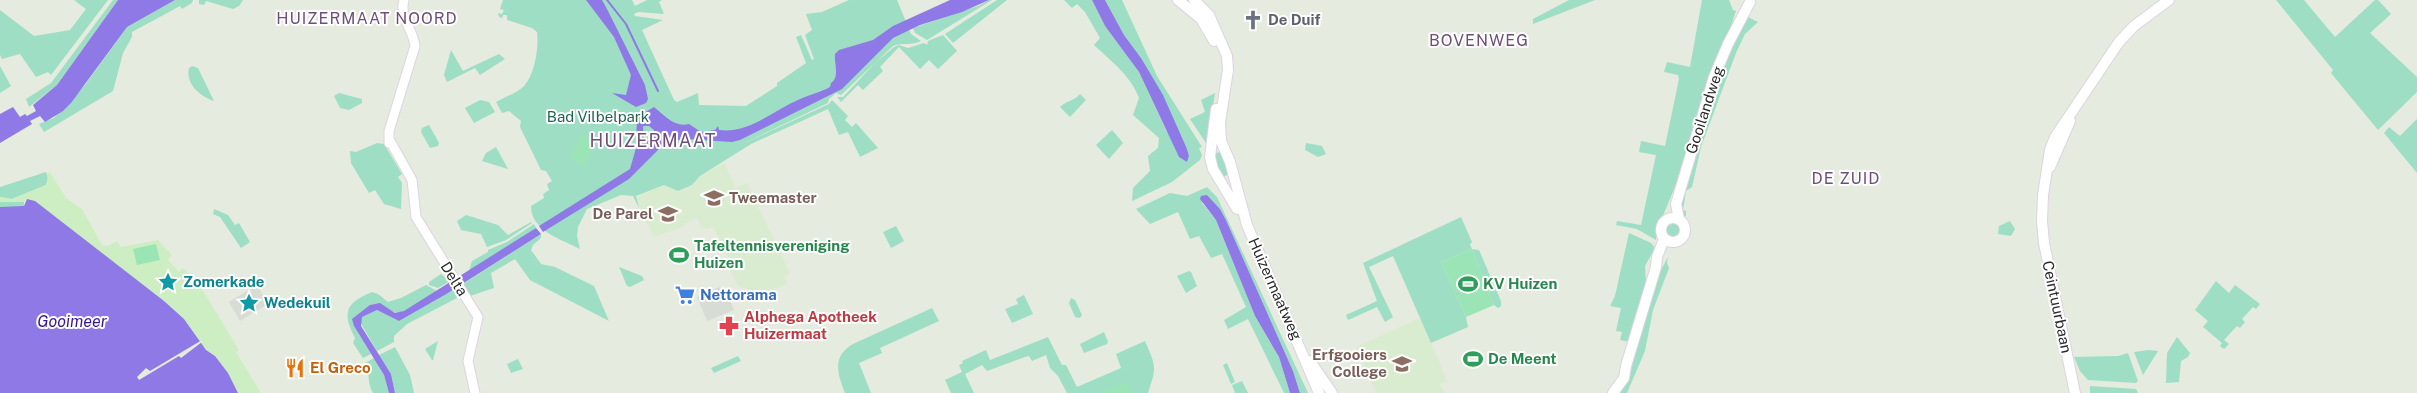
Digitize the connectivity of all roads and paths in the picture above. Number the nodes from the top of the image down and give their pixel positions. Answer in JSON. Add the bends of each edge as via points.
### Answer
{"nodes":[{"id":1,"x":404,"y":0,"type":"edge"},
{"id":2,"x":1178,"y":0,"type":"edge"},
{"id":3,"x":1194,"y":0,"type":"edge"},
{"id":4,"x":1748,"y":0,"type":"edge"},
{"id":5,"x":2168,"y":0,"type":"edge"},
{"id":6,"x":1223,"y":147,"type":"junction"},
{"id":7,"x":1209,"y":152,"type":"junction"},
{"id":8,"x":1233,"y":176,"type":"junction"},
{"id":9,"x":1221,"y":181,"type":"junction"},
{"id":10,"x":1674,"y":219,"type":"junction"},
{"id":11,"x":1247,"y":225,"type":"junction"},
{"id":12,"x":1668,"y":241,"type":"junction"},
{"id":13,"x":1303,"y":352,"type":"junction"},
{"id":14,"x":1626,"y":366,"type":"junction"},
{"id":15,"x":475,"y":393,"type":"edge"},
{"id":16,"x":1319,"y":393,"type":"edge"},
{"id":17,"x":1332,"y":393,"type":"edge"},
{"id":18,"x":1605,"y":393,"type":"edge"},
{"id":19,"x":1613,"y":393,"type":"edge"},
{"id":20,"x":2075,"y":393,"type":"edge"}],
"edges":[{"from":1,"to":15,"type":"street","name":"Delta","via":[[402,14],[415,46],[389,139],[412,180],[416,217],[478,317],[468,361]]},
{"from":2,"to":7,"type":"main road","name":"Huizermaatweg","via":[[1201,18],[1221,60]]},
{"from":3,"to":6,"type":"main road","name":"Huizermaatweg","via":[[1209,15],[1227,56],[1220,122]]},
{"from":4,"to":10,"type":"main road","name":"Gooilandweg","via":[[1711,88],[1683,178],[1674,192]]},
{"from":5,"to":20,"type":"main road","name":"Ceintuurbaan","via":[[2119,42],[2071,115],[2049,169],[2043,195],[2044,243]]},
{"from":6,"to":7,"type":"main road"},
{"from":6,"to":8,"type":"main road","name":"Huizermaatweg"},
{"from":7,"to":9,"type":"main road","name":"Huizermaatweg"},
{"from":8,"to":9,"type":"main road"},
{"from":8,"to":11,"type":"main road","name":"Huizermaatweg"},
{"from":9,"to":11,"type":"main road","name":"Huizermaatweg"},
{"from":10,"to":12,"type":"main road","via":[[1663,223],[1660,228]]},
{"from":10,"to":12,"type":"main road","via":[[1684,224],[1685,233],[1681,240]]},
{"from":11,"to":13,"type":"main road","name":"Huizermaatweg"},
{"from":12,"to":14,"type":"main road","via":[[1657,257]]},
{"from":13,"to":16,"type":"main road","name":"Huizermaatweg"},
{"from":13,"to":17,"type":"main road","name":"Huizermaatweg"},
{"from":14,"to":18,"type":"main road"},
{"from":14,"to":19,"type":"main road","via":[[1624,378]]}]}
